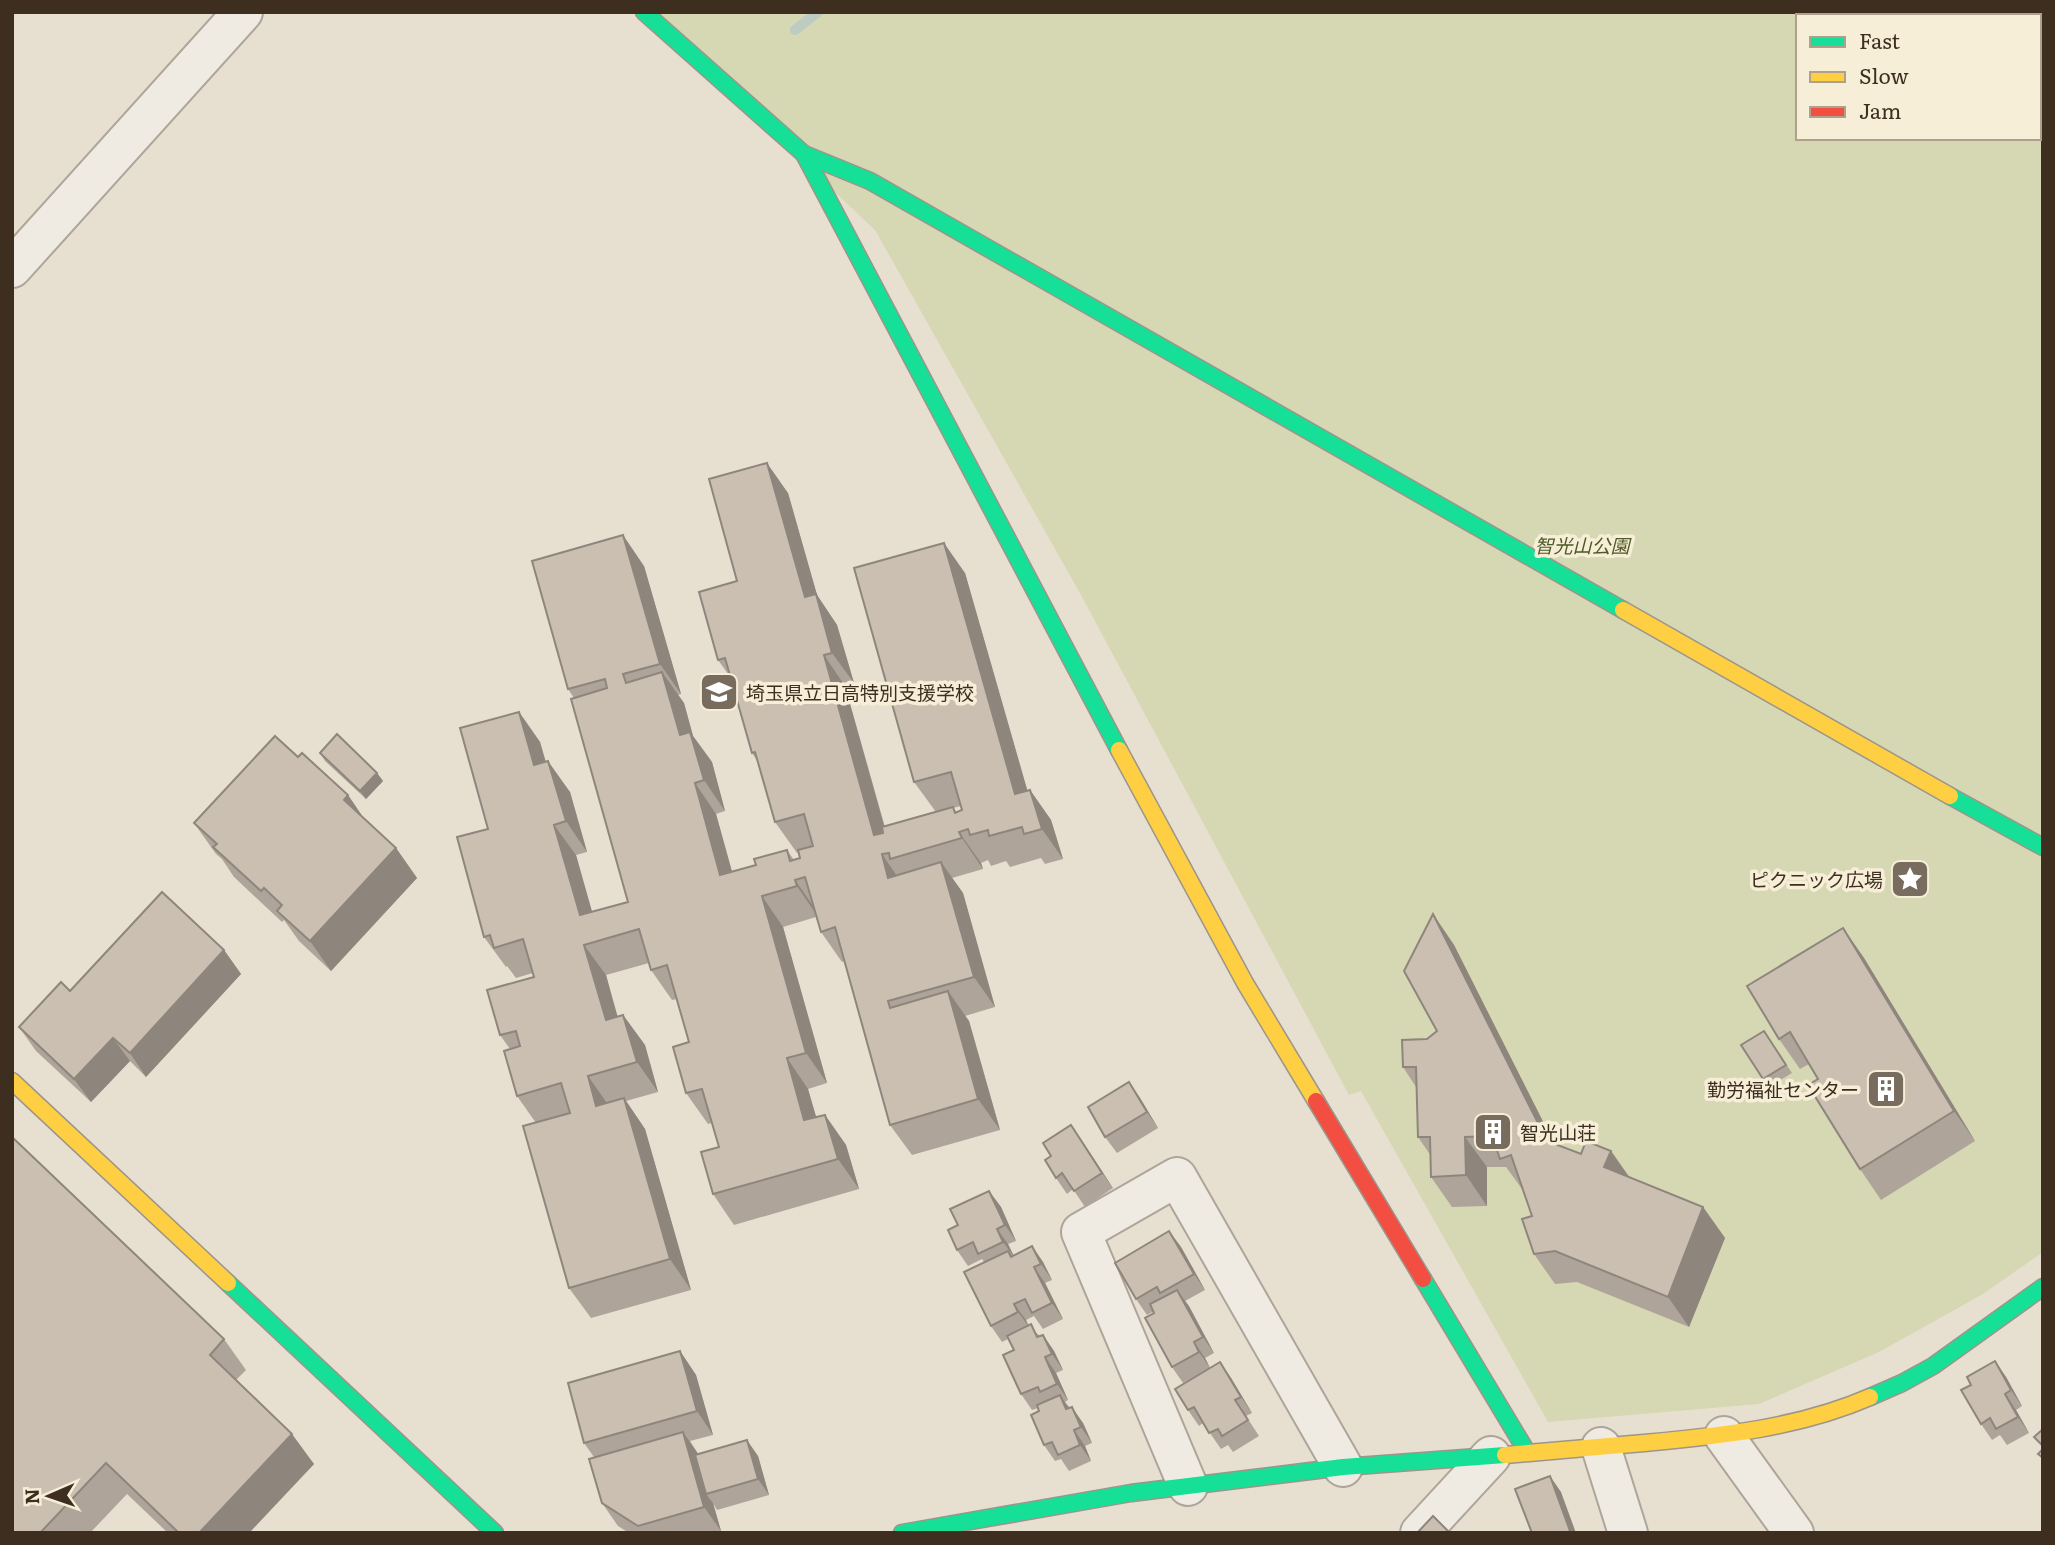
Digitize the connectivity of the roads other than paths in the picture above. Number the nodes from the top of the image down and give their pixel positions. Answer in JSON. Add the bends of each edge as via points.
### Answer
{"nodes":[{"id":1,"x":243,"y":12,"type":"edge"},
{"id":2,"x":644,"y":12,"type":"edge"},
{"id":3,"x":804,"y":154,"type":"junction"},
{"id":4,"x":12,"y":268,"type":"edge"},
{"id":5,"x":2043,"y":847,"type":"edge"},
{"id":6,"x":12,"y":1081,"type":"edge"},
{"id":7,"x":2043,"y":1287,"type":"edge"},
{"id":8,"x":1724,"y":1436,"type":"junction"},
{"id":9,"x":1601,"y":1447,"type":"junction"},
{"id":10,"x":1509,"y":1454,"type":"junction"},
{"id":11,"x":1343,"y":1467,"type":"junction"},
{"id":12,"x":1188,"y":1486,"type":"junction"},
{"id":13,"x":495,"y":1533,"type":"edge"},
{"id":14,"x":902,"y":1533,"type":"edge"},
{"id":15,"x":1420,"y":1533,"type":"edge"},
{"id":16,"x":1628,"y":1533,"type":"edge"},
{"id":17,"x":1794,"y":1533,"type":"edge"}],
"edges":[{"from":1,"to":4,"type":"street"},
{"from":2,"to":3,"type":"street"},
{"from":3,"to":5,"type":"street","via":[[870,181]]},
{"from":3,"to":10,"type":"street","via":[[1143,796]]},
{"from":6,"to":13,"type":"street"},
{"from":7,"to":8,"type":"street","via":[[1902,1383],[1807,1419]]},
{"from":8,"to":9,"type":"street"},
{"from":8,"to":17,"type":"street"},
{"from":9,"to":10,"type":"street"},
{"from":9,"to":16,"type":"street"},
{"from":10,"to":11,"type":"street"},
{"from":10,"to":15,"type":"street"},
{"from":11,"to":12,"type":"street"},
{"from":11,"to":12,"type":"street","via":[[1177,1177],[1081,1232]]},
{"from":12,"to":14,"type":"street"}]}
